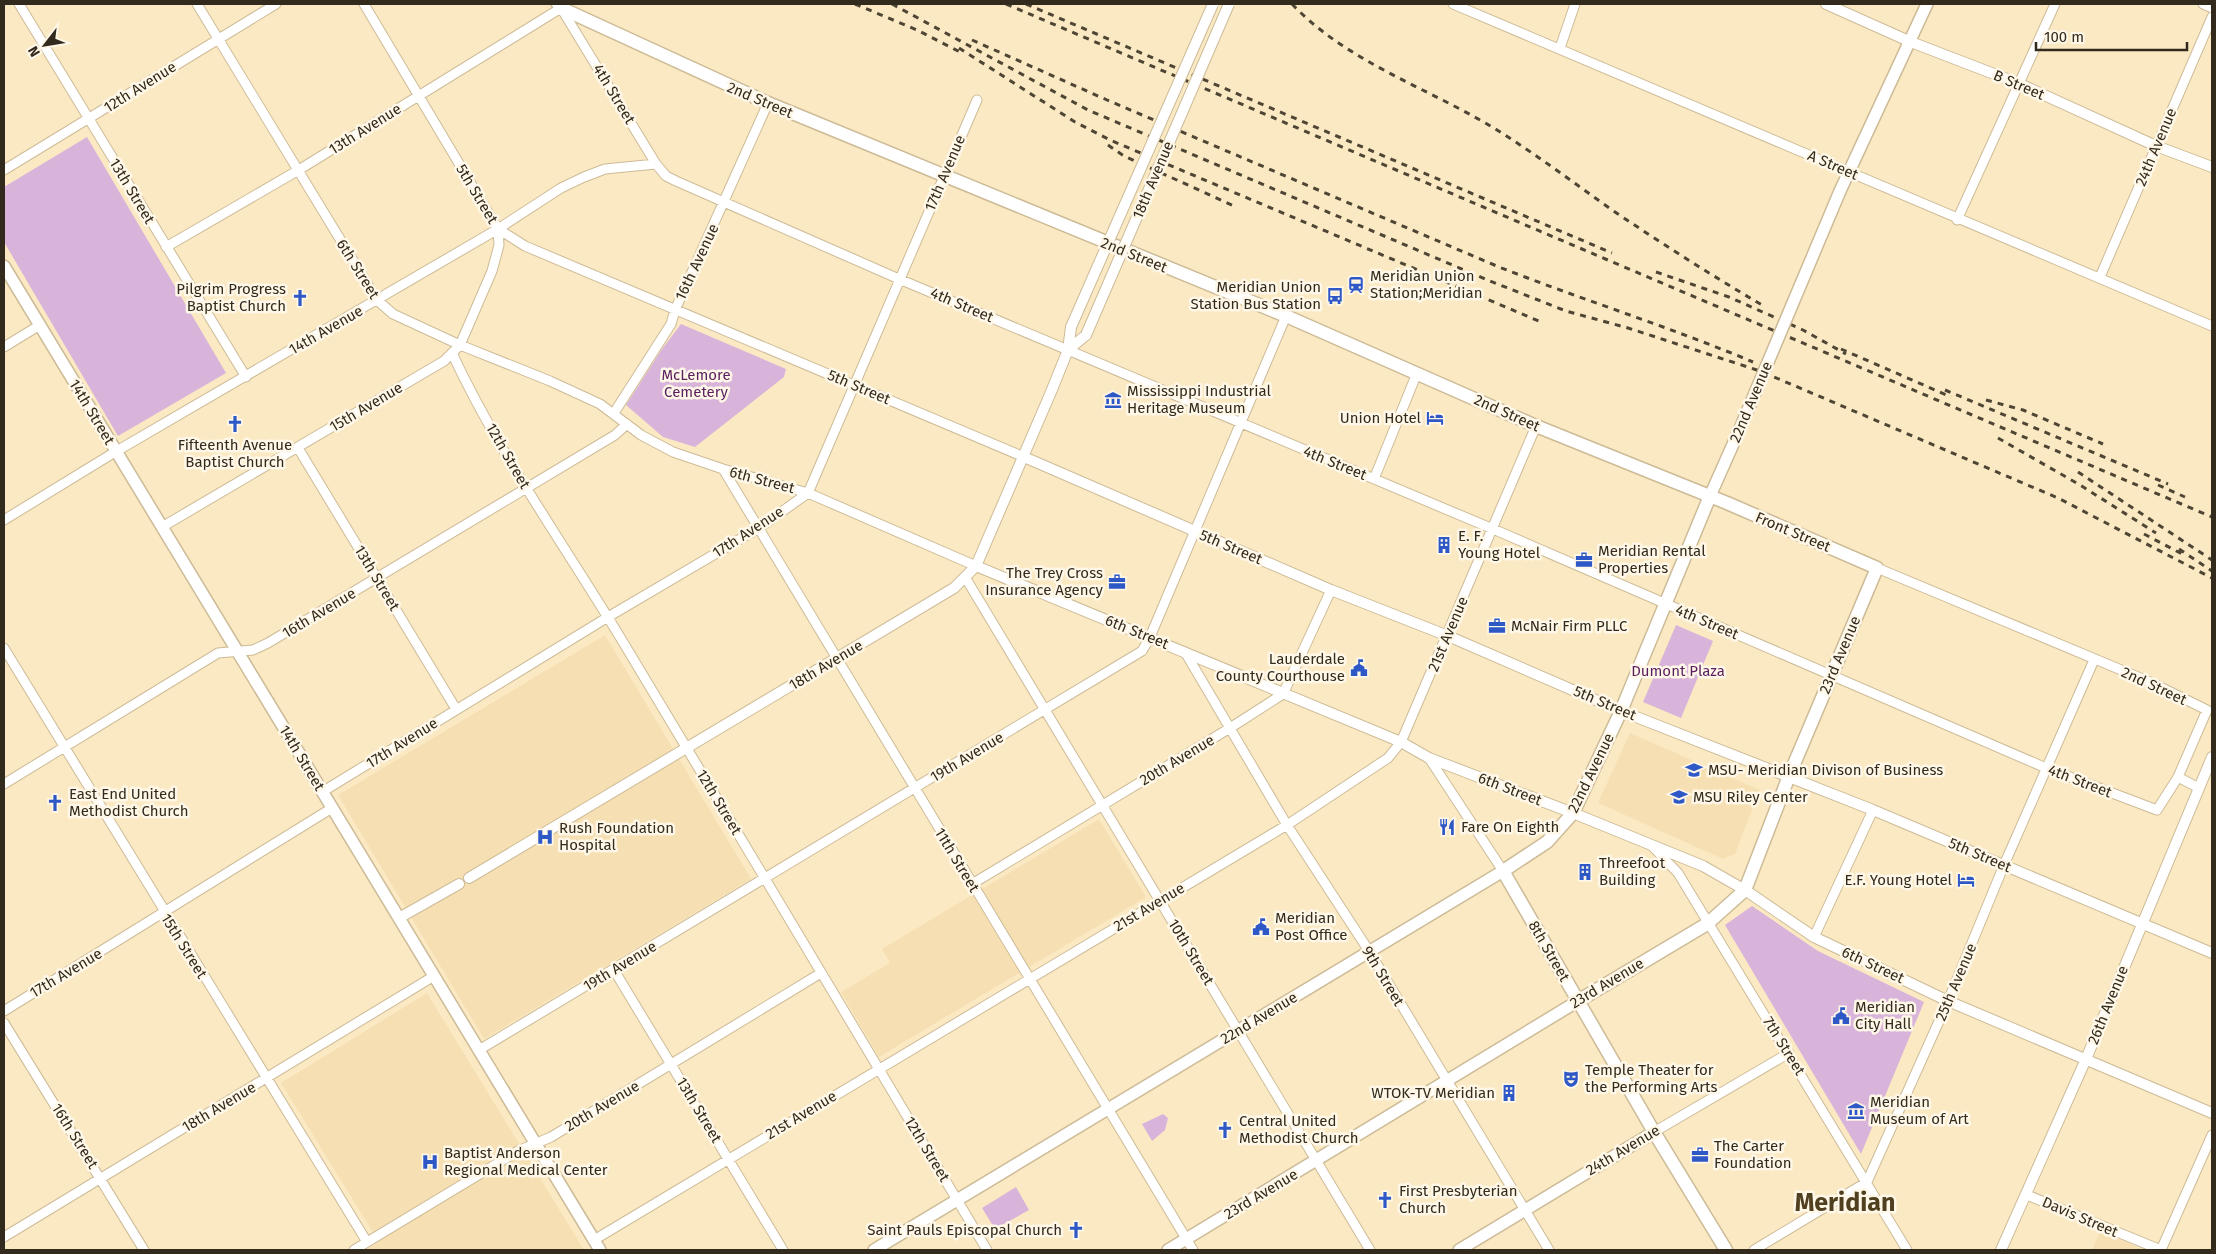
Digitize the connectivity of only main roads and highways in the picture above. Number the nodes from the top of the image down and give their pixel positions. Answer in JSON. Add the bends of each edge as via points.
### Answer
{"nodes":[{"id":1,"x":1927,"y":4,"type":"edge"},
{"id":2,"x":560,"y":6,"type":"edge"},
{"id":3,"x":4,"y":266,"type":"edge"},
{"id":4,"x":1710,"y":496,"type":"junction"},
{"id":5,"x":1877,"y":568,"type":"joint"},
{"id":6,"x":1503,"y":871,"type":"junction"},
{"id":7,"x":1578,"y":1001,"type":"junction"},
{"id":8,"x":1654,"y":1132,"type":"junction"},
{"id":9,"x":597,"y":1245,"type":"edge"},
{"id":10,"x":874,"y":1250,"type":"edge"},
{"id":11,"x":1168,"y":1250,"type":"edge"},
{"id":12,"x":1459,"y":1250,"type":"edge"},
{"id":13,"x":1726,"y":1250,"type":"edge"}],
"edges":[{"from":1,"to":4,"type":"main road","name":"22nd Avenue","bridge":true,"via":[[1840,191]]},
{"from":2,"to":4,"type":"main road","name":"2nd Street","via":[[768,104],[1286,316],[1536,426]]},
{"from":3,"to":9,"type":"main road","name":"14th Street"},
{"from":4,"to":5,"type":"main road","name":"Front Street"},
{"from":4,"to":6,"type":"main road","name":"22nd Avenue","via":[[1621,710],[1574,813],[1547,842]]},
{"from":5,"to":7,"type":"main road","name":"23rd Avenue","via":[[1789,776],[1745,890],[1707,924]]},
{"from":6,"to":7,"type":"main road","name":"8th Street"},
{"from":6,"to":10,"type":"main road","name":"22nd Avenue"},
{"from":7,"to":8,"type":"main road","name":"8th Street"},
{"from":7,"to":11,"type":"main road","name":"23rd Avenue"},
{"from":8,"to":12,"type":"main road","name":"24th Avenue"},
{"from":8,"to":13,"type":"main road","name":"8th Street"}]}
